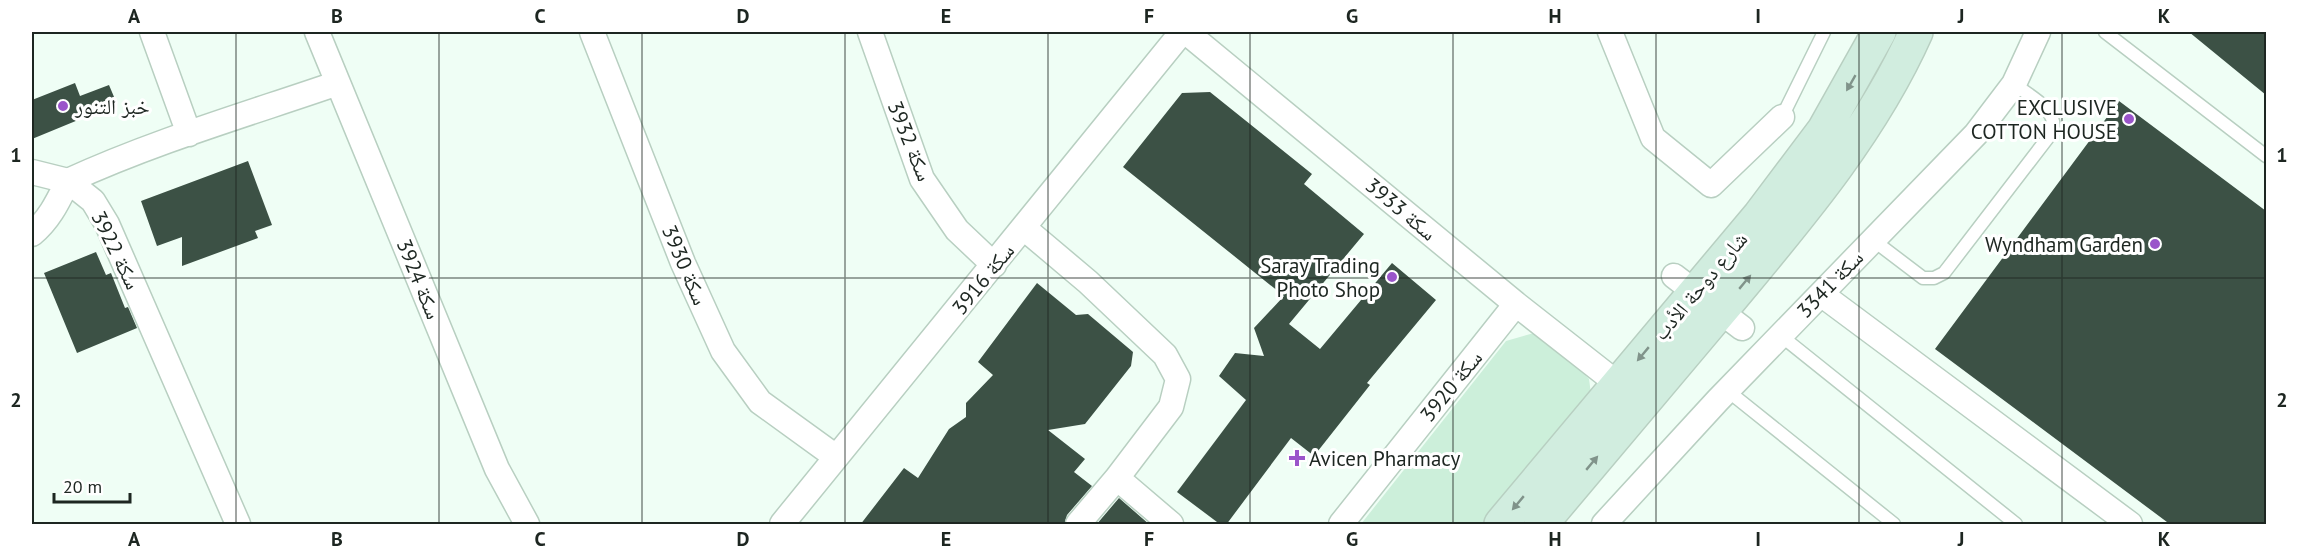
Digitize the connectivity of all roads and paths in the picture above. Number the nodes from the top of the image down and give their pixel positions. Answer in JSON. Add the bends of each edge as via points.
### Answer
{"nodes":[{"id":1,"x":152,"y":32,"type":"edge"},
{"id":2,"x":317,"y":32,"type":"edge"},
{"id":3,"x":592,"y":32,"type":"edge"},
{"id":4,"x":870,"y":32,"type":"edge"},
{"id":5,"x":1184,"y":32,"type":"edge"},
{"id":6,"x":1610,"y":32,"type":"edge"},
{"id":7,"x":1824,"y":32,"type":"edge"},
{"id":8,"x":1879,"y":32,"type":"edge"},
{"id":9,"x":1916,"y":32,"type":"edge"},
{"id":10,"x":2038,"y":32,"type":"edge"},
{"id":11,"x":2105,"y":32,"type":"edge"},
{"id":12,"x":338,"y":83,"type":"junction"},
{"id":13,"x":2014,"y":84,"type":"junction"},
{"id":14,"x":1782,"y":117,"type":"joint"},
{"id":15,"x":189,"y":134,"type":"junction"},
{"id":16,"x":2265,"y":152,"type":"edge"},
{"id":17,"x":32,"y":172,"type":"edge"},
{"id":18,"x":69,"y":181,"type":"junction"},
{"id":19,"x":1024,"y":228,"type":"junction"},
{"id":20,"x":32,"y":234,"type":"edge"},
{"id":21,"x":1873,"y":240,"type":"junction"},
{"id":22,"x":994,"y":265,"type":"junction"},
{"id":23,"x":1821,"y":294,"type":"junction"},
{"id":24,"x":1708,"y":302,"type":"junction"},
{"id":25,"x":1516,"y":304,"type":"junction"},
{"id":26,"x":1780,"y":335,"type":"junction"},
{"id":27,"x":1618,"y":384,"type":"junction"},
{"id":28,"x":1728,"y":391,"type":"junction"},
{"id":29,"x":836,"y":457,"type":"junction"},
{"id":30,"x":1117,"y":478,"type":"junction"},
{"id":31,"x":238,"y":525,"type":"edge"},
{"id":32,"x":527,"y":525,"type":"edge"},
{"id":33,"x":782,"y":525,"type":"edge"},
{"id":34,"x":1078,"y":525,"type":"edge"},
{"id":35,"x":1172,"y":525,"type":"edge"},
{"id":36,"x":1341,"y":525,"type":"edge"},
{"id":37,"x":1501,"y":525,"type":"edge"},
{"id":38,"x":1541,"y":525,"type":"edge"},
{"id":39,"x":1604,"y":525,"type":"edge"},
{"id":40,"x":1894,"y":525,"type":"edge"},
{"id":41,"x":2016,"y":525,"type":"edge"},
{"id":42,"x":2130,"y":525,"type":"edge"}],
"edges":[{"from":1,"to":15,"type":"street"},
{"from":2,"to":12,"type":"street","name":"سكة 3924"},
{"from":3,"to":29,"type":"street","name":"سكة 3930","via":[[683,263],[723,351],[760,402]]},
{"from":4,"to":22,"type":"street","name":"سكة 3932","via":[[922,179],[957,230]]},
{"from":5,"to":19,"type":"street","name":"سكة 3916"},
{"from":5,"to":25,"type":"street","name":"سكة 3933"},
{"from":6,"to":14,"type":"street","via":[[1653,138],[1711,185]]},
{"from":7,"to":14,"type":"lane"},
{"from":8,"to":24,"type":"main road","name":"شارع دوحة الأدب","one_way":true,"via":[[1824,130],[1760,215]]},
{"from":24,"to":9,"type":"main road","name":"شارع دوحة الأدب","one_way":true,"via":[[1829,178],[1880,100]]},
{"from":10,"to":13,"type":"street","name":"سكة 3341"},
{"from":11,"to":16,"type":"lane"},
{"from":12,"to":15,"type":"street"},
{"from":12,"to":32,"type":"street","name":"سكة 3924","via":[[497,469]]},
{"from":13,"to":21,"type":"street","name":"سكة 3341","via":[[1976,134]]},
{"from":13,"to":21,"type":"lane","via":[[2050,111],[2055,123],[2053,131],[1944,273],[1923,278]]},
{"from":15,"to":18,"type":"street"},
{"from":17,"to":18,"type":"street"},
{"from":18,"to":20,"type":"street","via":[[54,211]]},
{"from":18,"to":31,"type":"street","name":"سكة 3922","via":[[93,201],[107,224]]},
{"from":19,"to":22,"type":"street","name":"سكة 3916"},
{"from":19,"to":30,"type":"street","via":[[1089,282],[1165,356],[1178,379],[1171,407]]},
{"from":21,"to":23,"type":"street","name":"سكة 3341"},
{"from":22,"to":29,"type":"street","name":"سكة 3916"},
{"from":23,"to":26,"type":"street","name":"سكة 3341"},
{"from":23,"to":42,"type":"street"},
{"from":24,"to":27,"type":"main road","name":"شارع دوحة الأدب","one_way":true},
{"from":38,"to":24,"type":"main road","name":"شارع دوحة الأدب","one_way":true},
{"from":25,"to":27,"type":"street","name":"سكة 3933"},
{"from":25,"to":36,"type":"street","name":"سكة 3920"},
{"from":26,"to":28,"type":"street","name":"سكة 3341"},
{"from":26,"to":41,"type":"lane"},
{"from":27,"to":37,"type":"main road","name":"شارع دوحة الأدب","one_way":true},
{"from":28,"to":39,"type":"street","name":"سكة 3341"},
{"from":28,"to":40,"type":"lane"},
{"from":29,"to":33,"type":"street","name":"سكة 3916"},
{"from":30,"to":34,"type":"street"},
{"from":30,"to":35,"type":"street"}]}
